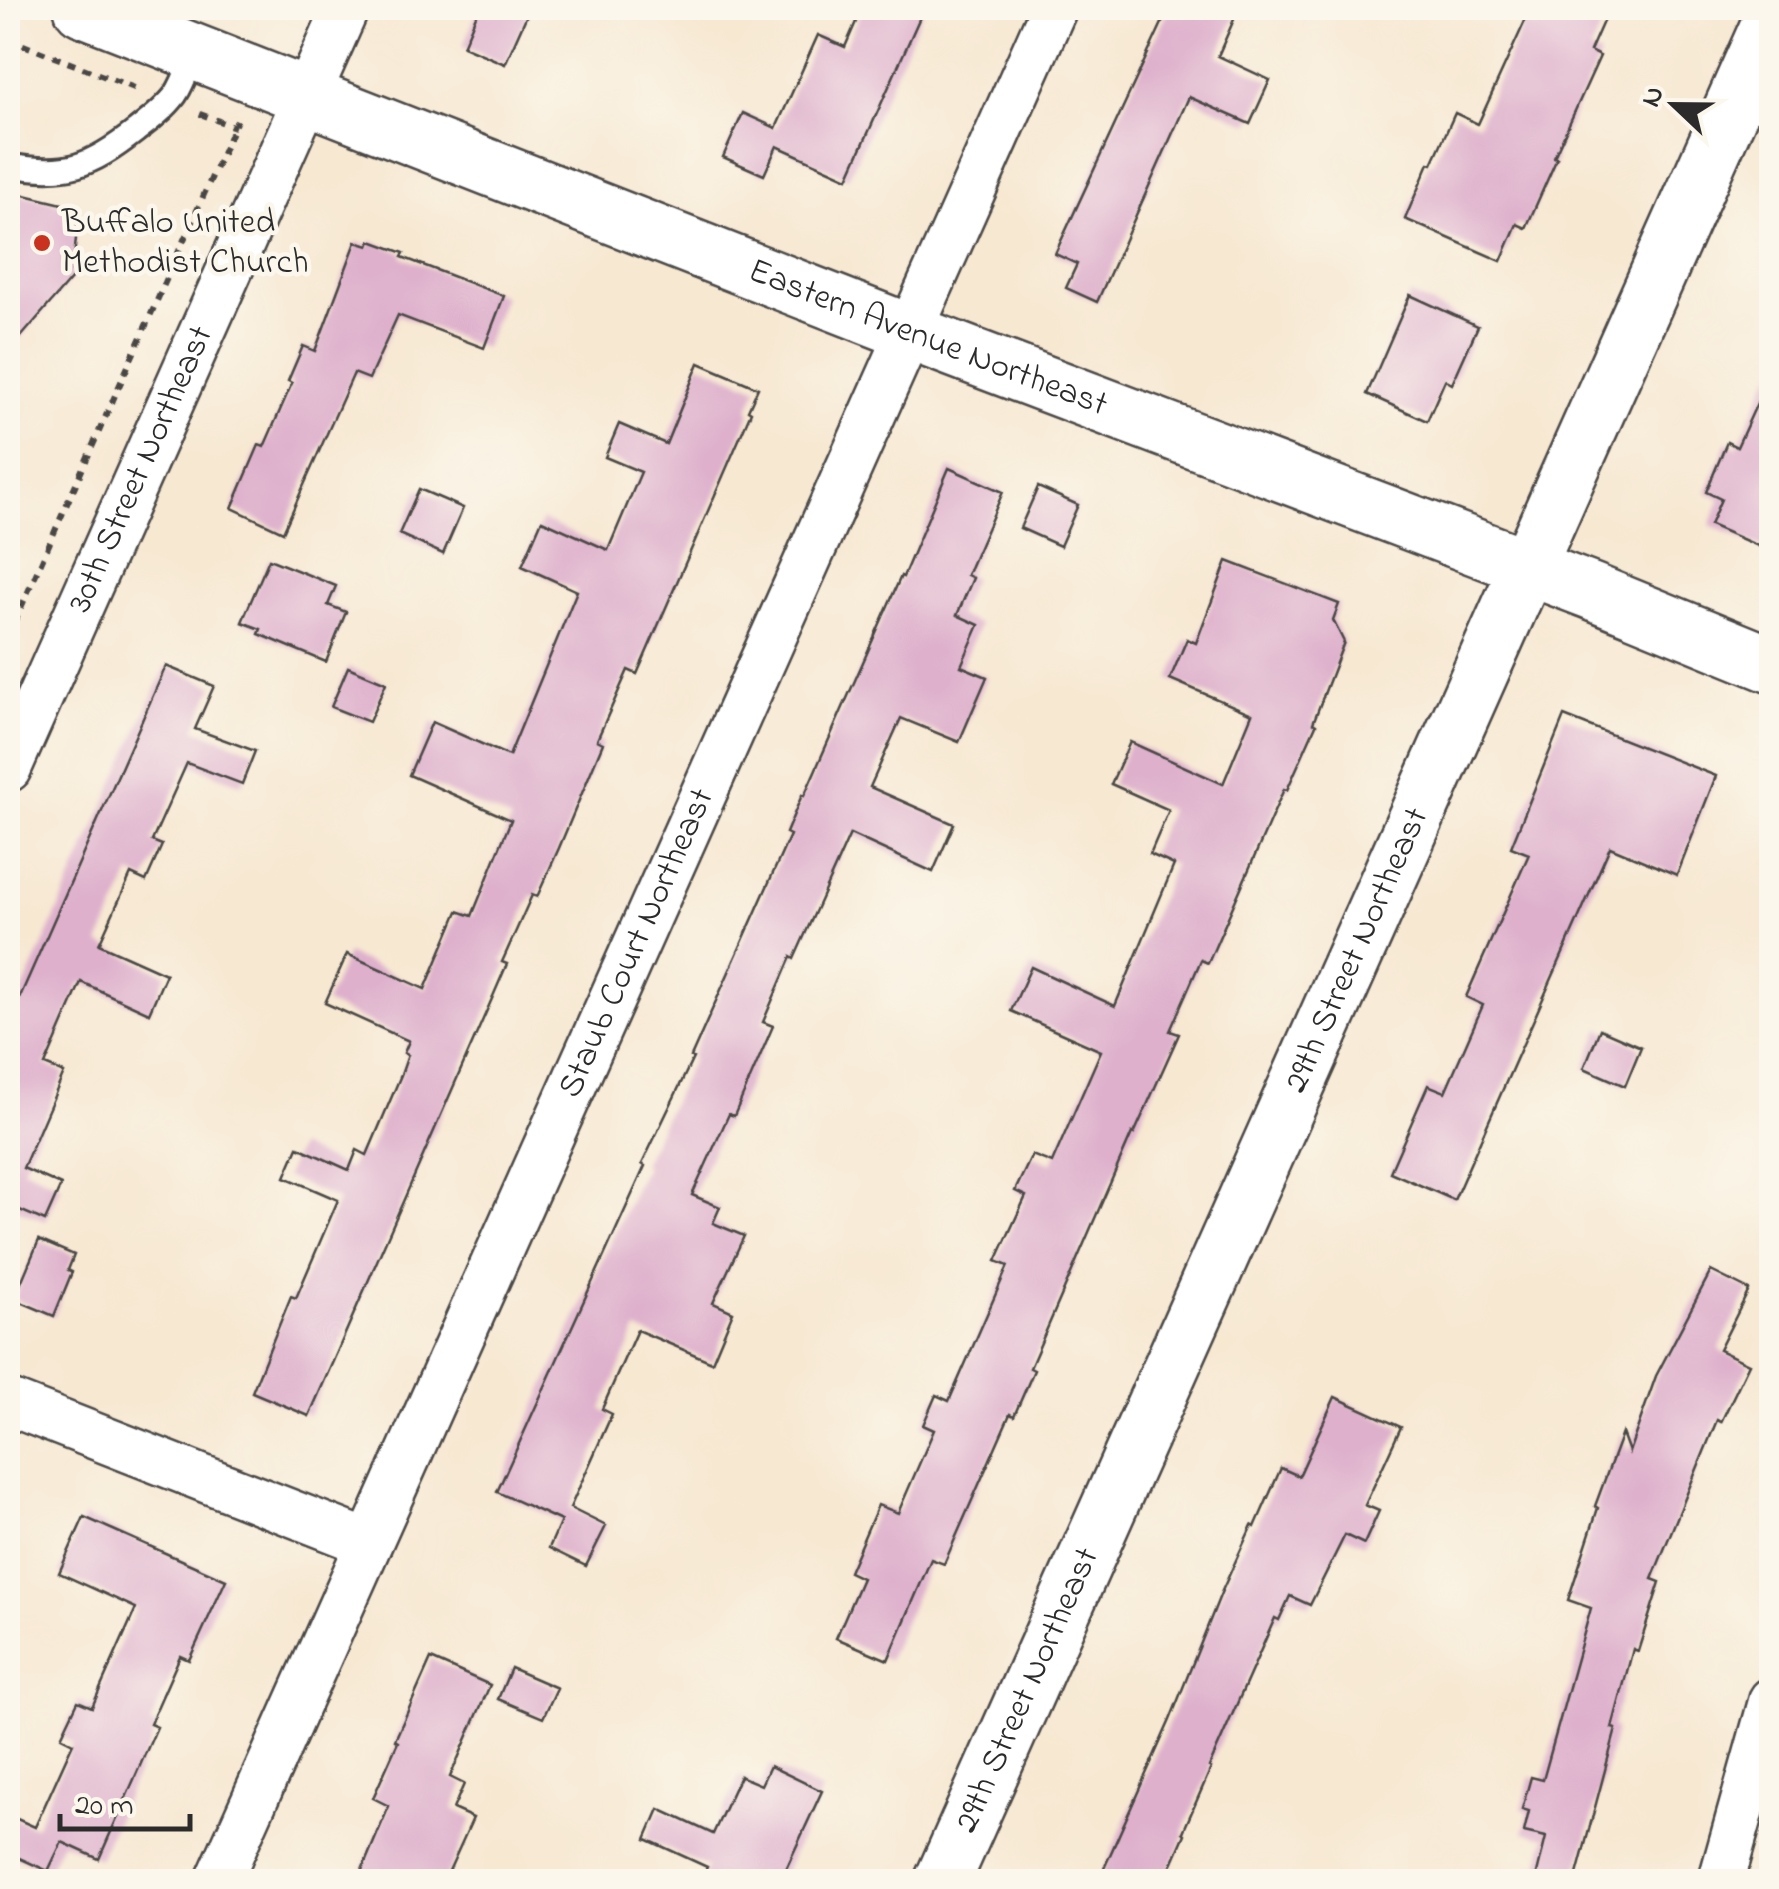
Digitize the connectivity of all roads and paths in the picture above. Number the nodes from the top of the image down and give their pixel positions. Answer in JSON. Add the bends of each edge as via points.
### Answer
{"nodes":[{"id":1,"x":82,"y":8,"type":"edge"},
{"id":2,"x":346,"y":8,"type":"edge"},
{"id":3,"x":1054,"y":8,"type":"edge"},
{"id":4,"x":1772,"y":18,"type":"edge"},
{"id":5,"x":8,"y":39,"type":"edge"},
{"id":6,"x":195,"y":52,"type":"junction"},
{"id":7,"x":307,"y":96,"type":"junction"},
{"id":8,"x":169,"y":102,"type":"junction"},
{"id":9,"x":242,"y":110,"type":"dead end"},
{"id":10,"x":234,"y":127,"type":"junction"},
{"id":11,"x":248,"y":133,"type":"dead end"},
{"id":12,"x":8,"y":165,"type":"edge"},
{"id":13,"x":909,"y":332,"type":"junction"},
{"id":14,"x":1526,"y":566,"type":"junction"},
{"id":15,"x":8,"y":637,"type":"edge"},
{"id":16,"x":1772,"y":665,"type":"edge"},
{"id":17,"x":8,"y":769,"type":"edge"},
{"id":18,"x":8,"y":1402,"type":"edge"},
{"id":19,"x":368,"y":1544,"type":"junction"},
{"id":20,"x":1772,"y":1700,"type":"edge"},
{"id":21,"x":218,"y":1882,"type":"edge"},
{"id":22,"x":942,"y":1882,"type":"edge"},
{"id":23,"x":1721,"y":1882,"type":"edge"}],
"edges":[{"from":1,"to":6,"type":"main road","name":"Eastern Avenue Northeast"},
{"from":2,"to":7,"type":"street","name":"30th Street Northeast"},
{"from":3,"to":13,"type":"street","name":"Staub Court Northeast"},
{"from":4,"to":14,"type":"main road","name":"29th Street Northeast"},
{"from":5,"to":8,"type":"path"},
{"from":6,"to":7,"type":"main road","name":"Eastern Avenue Northeast"},
{"from":6,"to":8,"type":"lane"},
{"from":7,"to":13,"type":"main road","name":"Eastern Avenue Northeast"},
{"from":7,"to":17,"type":"street","name":"30th Street Northeast"},
{"from":8,"to":10,"type":"path"},
{"from":8,"to":12,"type":"lane","via":[[117,146],[76,167]]},
{"from":9,"to":10,"type":"path"},
{"from":10,"to":11,"type":"path"},
{"from":10,"to":15,"type":"path"},
{"from":13,"to":14,"type":"main road","name":"Eastern Avenue Northeast"},
{"from":13,"to":19,"type":"street","name":"Staub Court Northeast"},
{"from":14,"to":16,"type":"main road","name":"Eastern Avenue Northeast"},
{"from":14,"to":22,"type":"main road","name":"29th Street Northeast"},
{"from":18,"to":19,"type":"street"},
{"from":19,"to":21,"type":"street","name":"Staub Court Northeast"},
{"from":20,"to":23,"type":"street"}]}
